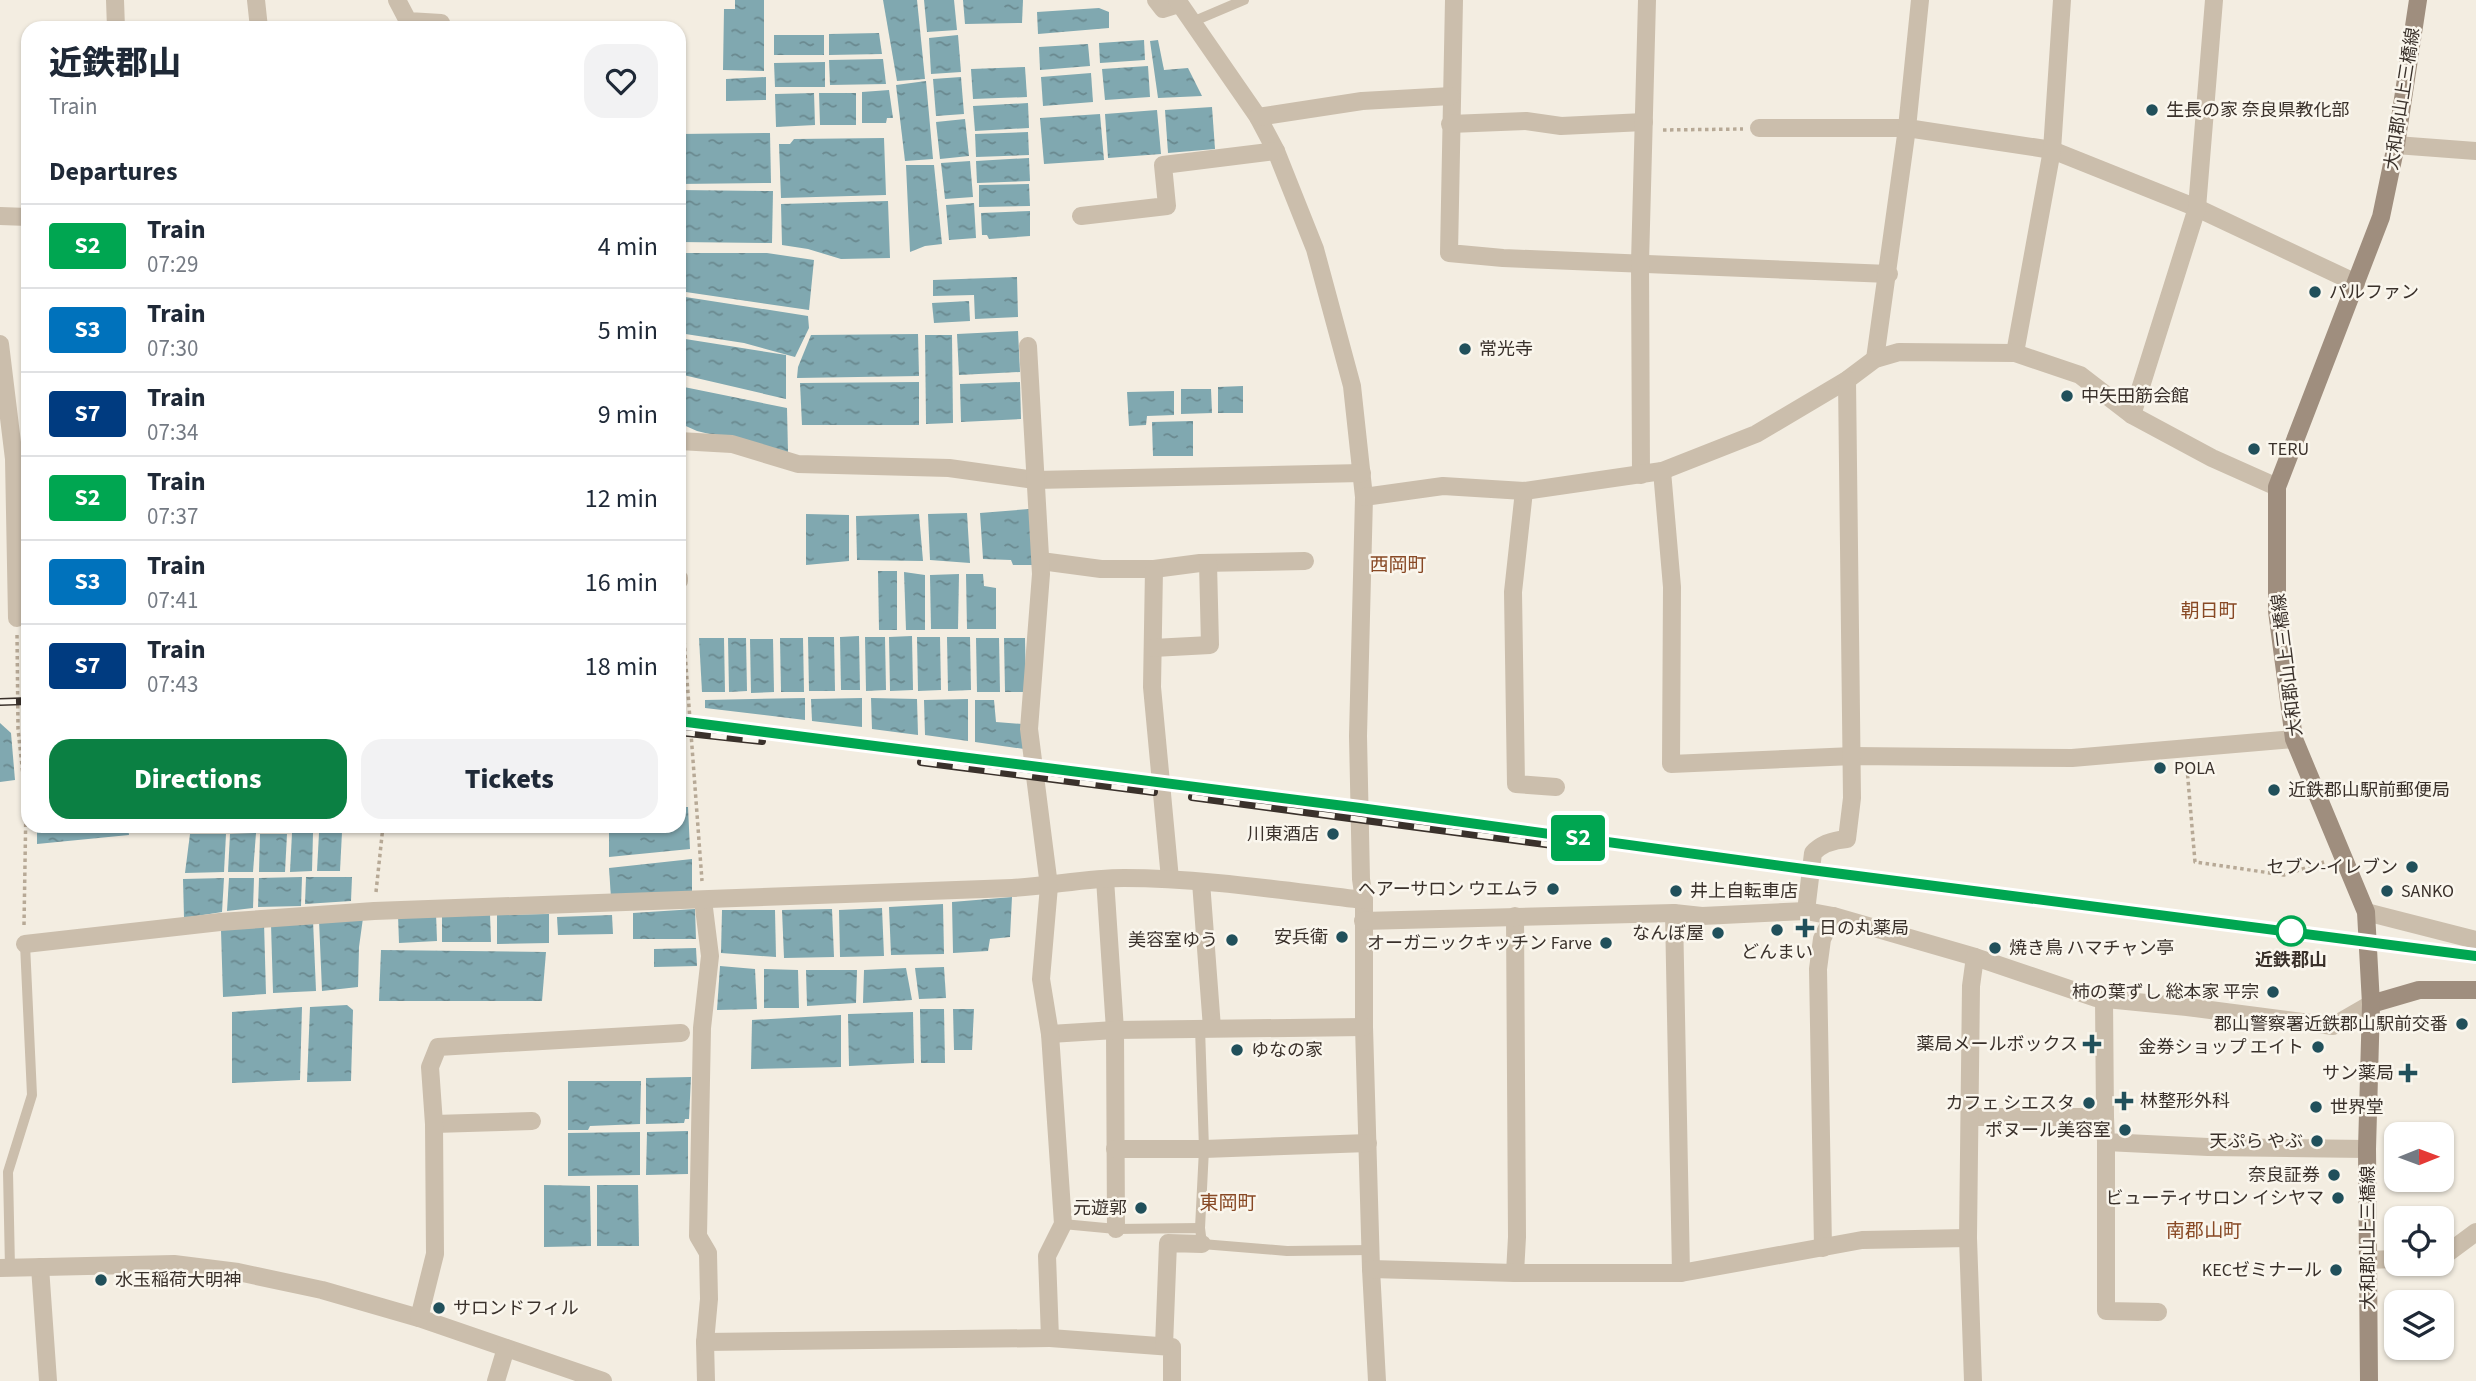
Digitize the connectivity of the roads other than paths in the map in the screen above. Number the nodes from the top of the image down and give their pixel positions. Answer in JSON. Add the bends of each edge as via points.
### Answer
{"nodes":[{"id":1,"x":115,"y":0,"type":"edge"},
{"id":2,"x":256,"y":0,"type":"edge"},
{"id":3,"x":397,"y":0,"type":"edge"},
{"id":4,"x":1156,"y":0,"type":"edge"},
{"id":5,"x":1244,"y":0,"type":"edge"},
{"id":6,"x":1454,"y":0,"type":"edge"},
{"id":7,"x":1647,"y":0,"type":"edge"},
{"id":8,"x":1920,"y":0,"type":"edge"},
{"id":9,"x":2062,"y":0,"type":"edge"},
{"id":10,"x":2214,"y":0,"type":"edge"},
{"id":11,"x":2418,"y":0,"type":"edge"},
{"id":12,"x":1178,"y":2,"type":"edge"},
{"id":13,"x":116,"y":21,"type":"edge"},
{"id":14,"x":258,"y":21,"type":"edge"},
{"id":15,"x":408,"y":21,"type":"edge"},
{"id":16,"x":1192,"y":22,"type":"junction"},
{"id":17,"x":1451,"y":96,"type":"junction"},
{"id":18,"x":1258,"y":117,"type":"junction"},
{"id":19,"x":1451,"y":124,"type":"junction"},
{"id":20,"x":1644,"y":126,"type":"junction"},
{"id":21,"x":1759,"y":128,"type":"road end"},
{"id":22,"x":1907,"y":128,"type":"junction"},
{"id":23,"x":2396,"y":145,"type":"junction"},
{"id":24,"x":2052,"y":150,"type":"junction"},
{"id":25,"x":1276,"y":151,"type":"junction"},
{"id":26,"x":2476,"y":151,"type":"edge"},
{"id":27,"x":2197,"y":208,"type":"junction"},
{"id":28,"x":0,"y":216,"type":"edge"},
{"id":29,"x":1081,"y":216,"type":"dead end"},
{"id":30,"x":21,"y":217,"type":"edge"},
{"id":31,"x":1640,"y":262,"type":"junction"},
{"id":32,"x":1889,"y":274,"type":"junction"},
{"id":33,"x":2356,"y":283,"type":"junction"},
{"id":34,"x":0,"y":344,"type":"edge"},
{"id":35,"x":1028,"y":346,"type":"dead end"},
{"id":36,"x":2015,"y":353,"type":"junction"},
{"id":37,"x":1875,"y":359,"type":"junction"},
{"id":38,"x":1847,"y":380,"type":"junction"},
{"id":39,"x":2132,"y":415,"type":"junction"},
{"id":40,"x":686,"y":441,"type":"edge"},
{"id":41,"x":1662,"y":471,"type":"junction"},
{"id":42,"x":1362,"y":473,"type":"junction"},
{"id":43,"x":1641,"y":475,"type":"junction"},
{"id":44,"x":1035,"y":480,"type":"junction"},
{"id":45,"x":2277,"y":487,"type":"junction"},
{"id":46,"x":1524,"y":491,"type":"junction"},
{"id":47,"x":1364,"y":497,"type":"junction"},
{"id":48,"x":1041,"y":561,"type":"junction"},
{"id":49,"x":1305,"y":561,"type":"dead end"},
{"id":50,"x":1208,"y":563,"type":"junction"},
{"id":51,"x":1154,"y":569,"type":"junction"},
{"id":52,"x":17,"y":618,"type":"road end"},
{"id":53,"x":1153,"y":648,"type":"junction"},
{"id":54,"x":2294,"y":739,"type":"junction"},
{"id":55,"x":1853,"y":756,"type":"junction"},
{"id":56,"x":1556,"y":787,"type":"dead end"},
{"id":57,"x":1105,"y":879,"type":"junction"},
{"id":58,"x":1171,"y":879,"type":"junction"},
{"id":59,"x":1201,"y":882,"type":"junction"},
{"id":60,"x":1049,"y":886,"type":"junction"},
{"id":61,"x":703,"y":900,"type":"junction"},
{"id":62,"x":1364,"y":900,"type":"junction"},
{"id":63,"x":1806,"y":911,"type":"junction"},
{"id":64,"x":2366,"y":912,"type":"junction"},
{"id":65,"x":1674,"y":913,"type":"junction"},
{"id":66,"x":1515,"y":916,"type":"junction"},
{"id":67,"x":1833,"y":916,"type":"junction"},
{"id":68,"x":1363,"y":920,"type":"junction"},
{"id":69,"x":2476,"y":940,"type":"edge"},
{"id":70,"x":25,"y":944,"type":"joint"},
{"id":71,"x":1975,"y":957,"type":"junction"},
{"id":72,"x":2476,"y":990,"type":"edge"},
{"id":73,"x":2104,"y":999,"type":"junction"},
{"id":74,"x":2371,"y":1004,"type":"junction"},
{"id":75,"x":1364,"y":1027,"type":"junction"},
{"id":76,"x":1206,"y":1028,"type":"junction"},
{"id":77,"x":1115,"y":1030,"type":"junction"},
{"id":78,"x":681,"y":1032,"type":"dead end"},
{"id":79,"x":1050,"y":1034,"type":"junction"},
{"id":80,"x":1970,"y":1117,"type":"junction"},
{"id":81,"x":2105,"y":1117,"type":"junction"},
{"id":82,"x":532,"y":1121,"type":"dead end"},
{"id":83,"x":434,"y":1124,"type":"junction"},
{"id":84,"x":2106,"y":1142,"type":"junction"},
{"id":85,"x":1367,"y":1143,"type":"junction"},
{"id":86,"x":1115,"y":1149,"type":"junction"},
{"id":87,"x":1204,"y":1149,"type":"junction"},
{"id":88,"x":2367,"y":1149,"type":"junction"},
{"id":89,"x":1063,"y":1224,"type":"junction"},
{"id":90,"x":1115,"y":1229,"type":"junction"},
{"id":91,"x":2476,"y":1232,"type":"edge"},
{"id":92,"x":1201,"y":1236,"type":"junction"},
{"id":93,"x":1968,"y":1238,"type":"junction"},
{"id":94,"x":1823,"y":1248,"type":"junction"},
{"id":95,"x":2454,"y":1248,"type":"edge"},
{"id":96,"x":1370,"y":1250,"type":"junction"},
{"id":97,"x":2384,"y":1259,"type":"edge"},
{"id":98,"x":2367,"y":1260,"type":"junction"},
{"id":99,"x":40,"y":1267,"type":"junction"},
{"id":100,"x":5,"y":1268,"type":"edge"},
{"id":101,"x":1371,"y":1269,"type":"junction"},
{"id":102,"x":1515,"y":1273,"type":"junction"},
{"id":103,"x":1681,"y":1273,"type":"junction"},
{"id":104,"x":2158,"y":1312,"type":"dead end"},
{"id":105,"x":419,"y":1318,"type":"junction"},
{"id":106,"x":1050,"y":1338,"type":"junction"},
{"id":107,"x":705,"y":1342,"type":"junction"},
{"id":108,"x":1164,"y":1346,"type":"junction"},
{"id":109,"x":506,"y":1348,"type":"junction"},
{"id":110,"x":48,"y":1381,"type":"edge"},
{"id":111,"x":496,"y":1381,"type":"edge"},
{"id":112,"x":603,"y":1381,"type":"edge"},
{"id":113,"x":706,"y":1381,"type":"edge"},
{"id":114,"x":1171,"y":1381,"type":"edge"},
{"id":115,"x":1377,"y":1381,"type":"edge"},
{"id":116,"x":1973,"y":1381,"type":"edge"},
{"id":117,"x":2369,"y":1381,"type":"edge"}],
"edges":[{"from":1,"to":13,"type":"street"},
{"from":2,"to":14,"type":"street"},
{"from":3,"to":15,"type":"street"},
{"from":4,"to":12,"type":"street","via":[[1163,9]]},
{"from":5,"to":16,"type":"lane"},
{"from":6,"to":17,"type":"street"},
{"from":7,"to":20,"type":"street"},
{"from":8,"to":22,"type":"street"},
{"from":9,"to":24,"type":"street"},
{"from":10,"to":27,"type":"street"},
{"from":11,"to":23,"type":"main road","name":"大和郡山上三橋線"},
{"from":12,"to":16,"type":"street"},
{"from":16,"to":18,"type":"street"},
{"from":17,"to":18,"type":"street","via":[[1362,101]]},
{"from":17,"to":19,"type":"street"},
{"from":18,"to":25,"type":"street"},
{"from":19,"to":20,"type":"street","via":[[1526,121],[1561,127]]},
{"from":19,"to":31,"type":"street","via":[[1449,253]]},
{"from":20,"to":31,"type":"street"},
{"from":21,"to":22,"type":"street"},
{"from":22,"to":24,"type":"street"},
{"from":22,"to":32,"type":"street"},
{"from":23,"to":26,"type":"street"},
{"from":23,"to":33,"type":"main road","name":"大和郡山上三橋線","via":[[2381,217]]},
{"from":24,"to":27,"type":"street"},
{"from":24,"to":36,"type":"street"},
{"from":25,"to":29,"type":"street","via":[[1163,164],[1167,206]]},
{"from":25,"to":42,"type":"street","via":[[1315,249],[1352,386]]},
{"from":27,"to":33,"type":"street"},
{"from":27,"to":39,"type":"street"},
{"from":28,"to":30,"type":"street"},
{"from":31,"to":32,"type":"street"},
{"from":31,"to":43,"type":"street"},
{"from":32,"to":37,"type":"street"},
{"from":33,"to":45,"type":"main road","name":"大和郡山上三橋線"},
{"from":34,"to":52,"type":"street","via":[[14,459]]},
{"from":35,"to":44,"type":"street"},
{"from":36,"to":37,"type":"street","via":[[1899,352]]},
{"from":36,"to":39,"type":"street","via":[[2080,375]]},
{"from":37,"to":38,"type":"street"},
{"from":38,"to":41,"type":"street","via":[[1756,434]]},
{"from":38,"to":55,"type":"street"},
{"from":39,"to":45,"type":"street"},
{"from":40,"to":44,"type":"street","via":[[732,444],[799,464],[949,468]]},
{"from":41,"to":43,"type":"street"},
{"from":41,"to":55,"type":"street","via":[[1672,587],[1671,764]]},
{"from":42,"to":44,"type":"street"},
{"from":42,"to":47,"type":"street"},
{"from":43,"to":46,"type":"street"},
{"from":44,"to":48,"type":"street"},
{"from":45,"to":54,"type":"main road","name":"大和郡山上三橋線","via":[[2277,611]]},
{"from":46,"to":47,"type":"street","via":[[1443,486]]},
{"from":46,"to":56,"type":"street","via":[[1513,592],[1516,784]]},
{"from":47,"to":62,"type":"street","via":[[1358,736]]},
{"from":48,"to":51,"type":"street","via":[[1101,569]]},
{"from":48,"to":60,"type":"street","via":[[1029,729]]},
{"from":49,"to":50,"type":"street"},
{"from":50,"to":51,"type":"street"},
{"from":50,"to":53,"type":"street","via":[[1210,645]]},
{"from":51,"to":53,"type":"street"},
{"from":53,"to":58,"type":"street","via":[[1152,687]]},
{"from":54,"to":55,"type":"street","via":[[2072,758]]},
{"from":54,"to":64,"type":"main road","name":"大和郡山上三橋線"},
{"from":55,"to":63,"type":"street","via":[[1847,839],[1813,853]]},
{"from":57,"to":58,"type":"street"},
{"from":57,"to":60,"type":"street"},
{"from":57,"to":77,"type":"street"},
{"from":58,"to":59,"type":"street"},
{"from":59,"to":62,"type":"street"},
{"from":59,"to":76,"type":"street"},
{"from":60,"to":61,"type":"street"},
{"from":60,"to":79,"type":"street","via":[[1041,979]]},
{"from":61,"to":70,"type":"street","via":[[374,911],[220,922]]},
{"from":61,"to":107,"type":"street","via":[[710,956],[702,1028],[698,1236],[708,1253]]},
{"from":62,"to":68,"type":"street"},
{"from":63,"to":65,"type":"street"},
{"from":63,"to":67,"type":"street"},
{"from":64,"to":69,"type":"street"},
{"from":64,"to":74,"type":"main road","name":"大和郡山上三橋線"},
{"from":65,"to":66,"type":"street"},
{"from":65,"to":103,"type":"street"},
{"from":66,"to":68,"type":"street"},
{"from":66,"to":102,"type":"street"},
{"from":67,"to":71,"type":"street"},
{"from":67,"to":94,"type":"street","via":[[1822,939],[1818,969]]},
{"from":68,"to":75,"type":"street"},
{"from":70,"to":100,"type":"lane","via":[[32,1096],[8,1172]]},
{"from":71,"to":73,"type":"street"},
{"from":71,"to":80,"type":"street"},
{"from":72,"to":74,"type":"main road","via":[[2419,990]]},
{"from":73,"to":74,"type":"street","via":[[2333,1026]]},
{"from":73,"to":81,"type":"street"},
{"from":74,"to":88,"type":"main road","name":"大和郡山上三橋線"},
{"from":75,"to":76,"type":"street"},
{"from":75,"to":85,"type":"street"},
{"from":76,"to":77,"type":"street"},
{"from":76,"to":87,"type":"lane"},
{"from":77,"to":79,"type":"street"},
{"from":77,"to":86,"type":"street"},
{"from":78,"to":83,"type":"street","via":[[438,1048],[430,1067]]},
{"from":79,"to":89,"type":"street"},
{"from":80,"to":81,"type":"street"},
{"from":80,"to":93,"type":"street"},
{"from":81,"to":84,"type":"street"},
{"from":82,"to":83,"type":"street"},
{"from":83,"to":105,"type":"street","via":[[435,1254]]},
{"from":84,"to":88,"type":"street"},
{"from":84,"to":104,"type":"street","via":[[2106,1311]]},
{"from":85,"to":87,"type":"street"},
{"from":85,"to":96,"type":"street"},
{"from":86,"to":87,"type":"street"},
{"from":86,"to":90,"type":"street"},
{"from":87,"to":92,"type":"lane"},
{"from":88,"to":98,"type":"main road","name":"大和郡山上三橋線"},
{"from":89,"to":90,"type":"lane"},
{"from":89,"to":106,"type":"street","via":[[1047,1256]]},
{"from":90,"to":92,"type":"lane"},
{"from":91,"to":95,"type":"street"},
{"from":92,"to":96,"type":"lane","via":[[1287,1251]]},
{"from":92,"to":108,"type":"street","via":[[1168,1243]]},
{"from":93,"to":94,"type":"street","via":[[1862,1240]]},
{"from":93,"to":116,"type":"street"},
{"from":94,"to":103,"type":"street"},
{"from":96,"to":101,"type":"street"},
{"from":97,"to":98,"type":"street"},
{"from":98,"to":117,"type":"main road","name":"大和郡山上三橋線"},
{"from":99,"to":100,"type":"street"},
{"from":99,"to":105,"type":"street","via":[[174,1264],[238,1272]]},
{"from":99,"to":110,"type":"street"},
{"from":101,"to":102,"type":"street"},
{"from":101,"to":115,"type":"street"},
{"from":102,"to":103,"type":"street"},
{"from":105,"to":109,"type":"street"},
{"from":106,"to":107,"type":"street"},
{"from":106,"to":108,"type":"street"},
{"from":107,"to":113,"type":"street"},
{"from":108,"to":114,"type":"street","via":[[1171,1347]]},
{"from":109,"to":111,"type":"street"},
{"from":109,"to":112,"type":"street"}]}
